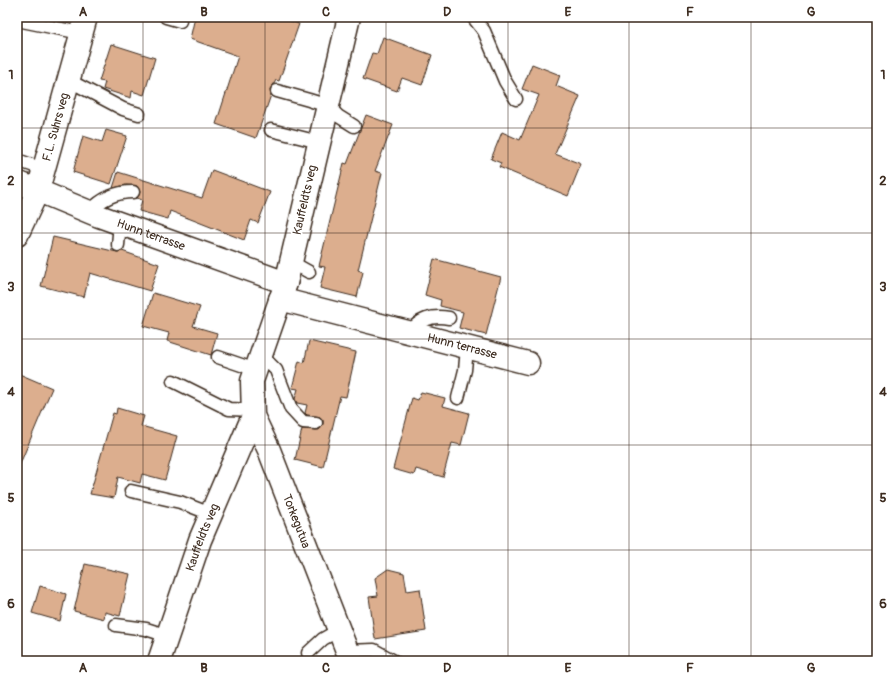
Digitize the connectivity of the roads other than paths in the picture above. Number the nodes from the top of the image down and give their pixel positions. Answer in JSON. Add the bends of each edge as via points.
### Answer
{"nodes":[{"id":1,"x":166,"y":17,"type":"edge"},
{"id":2,"x":349,"y":17,"type":"edge"},
{"id":3,"x":473,"y":17,"type":"edge"},
{"id":4,"x":17,"y":20,"type":"edge"},
{"id":5,"x":180,"y":21,"type":"dead end"},
{"id":6,"x":84,"y":25,"type":"edge"},
{"id":7,"x":68,"y":80,"type":"junction"},
{"id":8,"x":277,"y":91,"type":"dead end"},
{"id":9,"x":516,"y":99,"type":"dead end"},
{"id":10,"x":328,"y":106,"type":"junction"},
{"id":11,"x":139,"y":114,"type":"dead end"},
{"id":12,"x":354,"y":126,"type":"dead end"},
{"id":13,"x":271,"y":130,"type":"dead end"},
{"id":14,"x":319,"y":142,"type":"junction"},
{"id":15,"x":17,"y":160,"type":"edge"},
{"id":16,"x":41,"y":180,"type":"junction"},
{"id":17,"x":17,"y":182,"type":"edge"},
{"id":18,"x":133,"y":192,"type":"dead end"},
{"id":19,"x":89,"y":212,"type":"junction"},
{"id":20,"x":120,"y":224,"type":"junction"},
{"id":21,"x":17,"y":235,"type":"edge"},
{"id":22,"x":118,"y":246,"type":"dead end"},
{"id":23,"x":283,"y":291,"type":"junction"},
{"id":24,"x":449,"y":318,"type":"dead end"},
{"id":25,"x":408,"y":333,"type":"junction"},
{"id":26,"x":467,"y":348,"type":"junction"},
{"id":27,"x":218,"y":357,"type":"dead end"},
{"id":28,"x":528,"y":363,"type":"dead end"},
{"id":29,"x":256,"y":369,"type":"junction"},
{"id":30,"x":173,"y":381,"type":"dead end"},
{"id":31,"x":458,"y":398,"type":"dead end"},
{"id":32,"x":253,"y":413,"type":"junction"},
{"id":33,"x":316,"y":423,"type":"dead end"},
{"id":34,"x":131,"y":491,"type":"dead end"},
{"id":35,"x":211,"y":514,"type":"junction"},
{"id":36,"x":116,"y":625,"type":"dead end"},
{"id":37,"x":339,"y":630,"type":"junction"},
{"id":38,"x":168,"y":636,"type":"junction"},
{"id":39,"x":308,"y":653,"type":"dead end"},
{"id":40,"x":349,"y":656,"type":"edge"},
{"id":41,"x":159,"y":661,"type":"edge"},
{"id":42,"x":394,"y":661,"type":"edge"}],
"edges":[{"from":1,"to":5,"type":"lane"},
{"from":2,"to":10,"type":"street","name":"Kauffeldts veg"},
{"from":3,"to":9,"type":"lane","via":[[484,31],[505,81]]},
{"from":4,"to":6,"type":"lane"},
{"from":6,"to":7,"type":"street","name":"F.L. Suhrs veg"},
{"from":7,"to":11,"type":"lane","via":[[123,109]]},
{"from":7,"to":16,"type":"street","name":"F.L. Suhrs veg"},
{"from":8,"to":10,"type":"lane"},
{"from":10,"to":12,"type":"lane"},
{"from":10,"to":14,"type":"street","name":"Kauffeldts veg"},
{"from":13,"to":14,"type":"lane"},
{"from":14,"to":23,"type":"street","name":"Kauffeldts veg","via":[[300,267]]},
{"from":15,"to":16,"type":"lane"},
{"from":16,"to":17,"type":"street","name":"Hunn terrasse"},
{"from":16,"to":19,"type":"street","name":"Hunn terrasse"},
{"from":16,"to":21,"type":"street","name":"F.L. Suhrs veg"},
{"from":18,"to":19,"type":"lane","via":[[122,192],[107,197]]},
{"from":19,"to":20,"type":"street","name":"Hunn terrasse"},
{"from":20,"to":22,"type":"lane"},
{"from":20,"to":23,"type":"street","name":"Hunn terrasse"},
{"from":23,"to":25,"type":"street","name":"Hunn terrasse"},
{"from":23,"to":29,"type":"street","name":"Kauffeldts veg"},
{"from":24,"to":25,"type":"lane","via":[[437,316],[416,324]]},
{"from":25,"to":26,"type":"street","name":"Hunn terrasse"},
{"from":26,"to":28,"type":"street","name":"Hunn terrasse"},
{"from":26,"to":31,"type":"lane"},
{"from":27,"to":29,"type":"lane"},
{"from":29,"to":32,"type":"street","name":"Torkegutua"},
{"from":29,"to":33,"type":"lane","via":[[276,370],[291,409],[303,422]]},
{"from":30,"to":32,"type":"lane","via":[[229,409]]},
{"from":32,"to":35,"type":"street","name":"Kauffeldts veg"},
{"from":32,"to":37,"type":"street","name":"Torkegutua"},
{"from":34,"to":35,"type":"lane","via":[[180,502]]},
{"from":35,"to":38,"type":"street","name":"Kauffeldts veg"},
{"from":36,"to":38,"type":"lane","via":[[146,629]]},
{"from":37,"to":39,"type":"lane","via":[[323,638]]},
{"from":37,"to":40,"type":"street","name":"Torkegutua"},
{"from":38,"to":41,"type":"street","name":"Kauffeldts veg"},
{"from":40,"to":42,"type":"lane","via":[[374,650]]}]}
